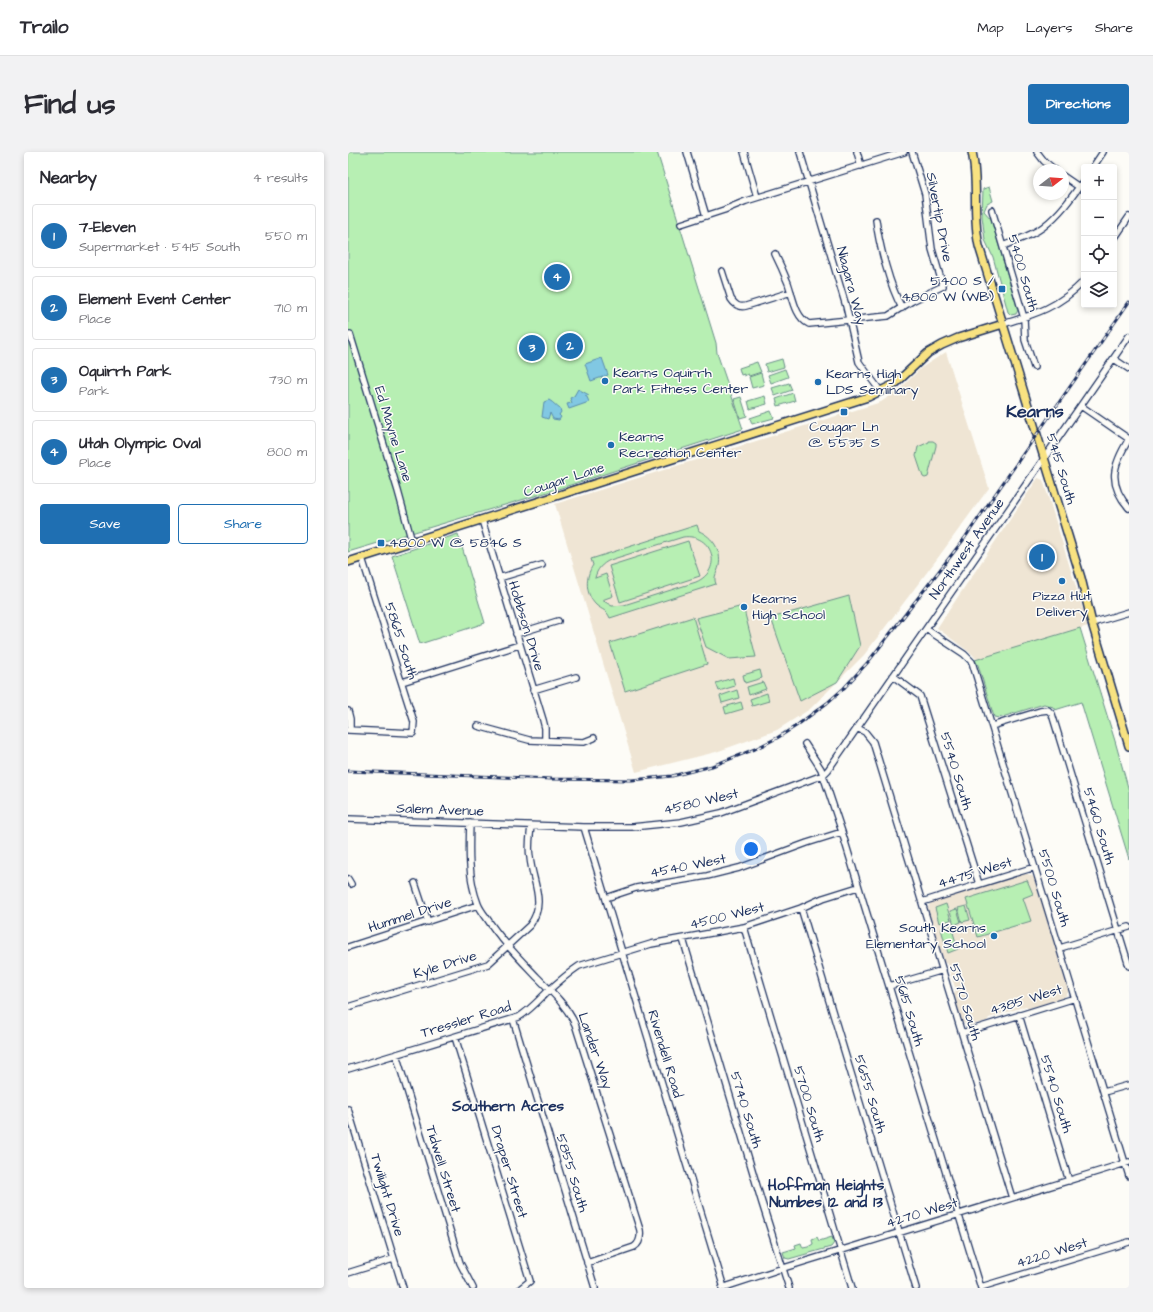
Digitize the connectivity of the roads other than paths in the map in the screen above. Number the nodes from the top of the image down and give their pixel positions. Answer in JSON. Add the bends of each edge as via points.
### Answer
{"nodes":[{"id":1,"x":686,"y":152,"type":"edge"},
{"id":2,"x":744,"y":152,"type":"edge"},
{"id":3,"x":800,"y":152,"type":"edge"},
{"id":4,"x":857,"y":152,"type":"edge"},
{"id":5,"x":904,"y":152,"type":"edge"},
{"id":6,"x":912,"y":152,"type":"edge"},
{"id":7,"x":972,"y":152,"type":"edge"},
{"id":8,"x":1037,"y":152,"type":"edge"},
{"id":9,"x":1103,"y":152,"type":"edge"},
{"id":10,"x":1048,"y":164,"type":"edge"},
{"id":11,"x":1095,"y":164,"type":"edge"},
{"id":12,"x":861,"y":166,"type":"junction"},
{"id":13,"x":1069,"y":180,"type":"edge"},
{"id":14,"x":809,"y":182,"type":"junction"},
{"id":15,"x":1081,"y":184,"type":"edge"},
{"id":16,"x":1079,"y":187,"type":"junction"},
{"id":17,"x":757,"y":197,"type":"junction"},
{"id":18,"x":992,"y":210,"type":"dead end"},
{"id":19,"x":706,"y":216,"type":"junction"},
{"id":20,"x":1129,"y":217,"type":"edge"},
{"id":21,"x":876,"y":220,"type":"dead end"},
{"id":22,"x":681,"y":224,"type":"dead end"},
{"id":23,"x":1116,"y":236,"type":"edge"},
{"id":24,"x":1003,"y":246,"type":"junction"},
{"id":25,"x":775,"y":254,"type":"dead end"},
{"id":26,"x":722,"y":271,"type":"dead end"},
{"id":27,"x":1081,"y":284,"type":"edge"},
{"id":28,"x":791,"y":292,"type":"junction"},
{"id":29,"x":902,"y":308,"type":"junction"},
{"id":30,"x":1024,"y":318,"type":"junction"},
{"id":31,"x":849,"y":319,"type":"junction"},
{"id":32,"x":1002,"y":324,"type":"junction"},
{"id":33,"x":350,"y":334,"type":"dead end"},
{"id":34,"x":1129,"y":336,"type":"edge"},
{"id":35,"x":1114,"y":359,"type":"junction"},
{"id":36,"x":1034,"y":367,"type":"dead end"},
{"id":37,"x":1129,"y":369,"type":"edge"},
{"id":38,"x":881,"y":392,"type":"junction"},
{"id":39,"x":1081,"y":406,"type":"junction"},
{"id":40,"x":1129,"y":439,"type":"edge"},
{"id":41,"x":1044,"y":458,"type":"junction"},
{"id":42,"x":1129,"y":508,"type":"edge"},
{"id":43,"x":482,"y":520,"type":"junction"},
{"id":44,"x":412,"y":542,"type":"junction"},
{"id":45,"x":362,"y":558,"type":"junction"},
{"id":46,"x":348,"y":562,"type":"edge"},
{"id":47,"x":542,"y":565,"type":"dead end"},
{"id":48,"x":499,"y":578,"type":"junction"},
{"id":49,"x":1129,"y":612,"type":"edge"},
{"id":50,"x":558,"y":621,"type":"dead end"},
{"id":51,"x":1092,"y":623,"type":"junction"},
{"id":52,"x":926,"y":629,"type":"junction"},
{"id":53,"x":516,"y":634,"type":"junction"},
{"id":54,"x":519,"y":645,"type":"junction"},
{"id":55,"x":893,"y":676,"type":"junction"},
{"id":56,"x":576,"y":677,"type":"dead end"},
{"id":57,"x":402,"y":682,"type":"junction"},
{"id":58,"x":534,"y":690,"type":"junction"},
{"id":59,"x":348,"y":711,"type":"edge"},
{"id":60,"x":478,"y":726,"type":"dead end"},
{"id":61,"x":992,"y":726,"type":"junction"},
{"id":62,"x":857,"y":728,"type":"junction"},
{"id":63,"x":349,"y":730,"type":"edge"},
{"id":64,"x":594,"y":738,"type":"dead end"},
{"id":65,"x":545,"y":740,"type":"junction"},
{"id":66,"x":805,"y":744,"type":"dead end"},
{"id":67,"x":1129,"y":746,"type":"edge"},
{"id":68,"x":823,"y":775,"type":"junction"},
{"id":69,"x":348,"y":819,"type":"edge"},
{"id":70,"x":470,"y":823,"type":"junction"},
{"id":71,"x":531,"y":826,"type":"junction"},
{"id":72,"x":584,"y":827,"type":"junction"},
{"id":73,"x":842,"y":832,"type":"junction"},
{"id":74,"x":1035,"y":867,"type":"junction"},
{"id":75,"x":415,"y":883,"type":"dead end"},
{"id":76,"x":979,"y":884,"type":"junction"},
{"id":77,"x":858,"y":887,"type":"junction"},
{"id":78,"x":606,"y":898,"type":"junction"},
{"id":79,"x":922,"y":902,"type":"junction"},
{"id":80,"x":478,"y":905,"type":"junction"},
{"id":81,"x":801,"y":908,"type":"junction"},
{"id":82,"x":428,"y":922,"type":"junction"},
{"id":83,"x":744,"y":927,"type":"junction"},
{"id":84,"x":1129,"y":927,"type":"edge"},
{"id":85,"x":1118,"y":930,"type":"junction"},
{"id":86,"x":683,"y":939,"type":"junction"},
{"id":87,"x":508,"y":945,"type":"junction"},
{"id":88,"x":348,"y":947,"type":"edge"},
{"id":89,"x":1060,"y":948,"type":"junction"},
{"id":90,"x":622,"y":953,"type":"junction"},
{"id":91,"x":1129,"y":966,"type":"edge"},
{"id":92,"x":943,"y":970,"type":"junction"},
{"id":93,"x":889,"y":986,"type":"junction"},
{"id":94,"x":550,"y":990,"type":"junction"},
{"id":95,"x":1075,"y":998,"type":"junction"},
{"id":96,"x":348,"y":1007,"type":"edge"},
{"id":97,"x":1019,"y":1015,"type":"junction"},
{"id":98,"x":513,"y":1019,"type":"junction"},
{"id":99,"x":962,"y":1033,"type":"junction"},
{"id":100,"x":455,"y":1037,"type":"junction"},
{"id":101,"x":396,"y":1054,"type":"junction"},
{"id":102,"x":348,"y":1069,"type":"edge"},
{"id":103,"x":1129,"y":1085,"type":"edge"},
{"id":104,"x":1104,"y":1092,"type":"junction"},
{"id":105,"x":348,"y":1110,"type":"edge"},
{"id":106,"x":1127,"y":1163,"type":"edge"},
{"id":107,"x":1129,"y":1176,"type":"edge"},
{"id":108,"x":1069,"y":1181,"type":"junction"},
{"id":109,"x":1012,"y":1198,"type":"junction"},
{"id":110,"x":958,"y":1215,"type":"junction"},
{"id":111,"x":899,"y":1233,"type":"junction"},
{"id":112,"x":1129,"y":1242,"type":"edge"},
{"id":113,"x":841,"y":1251,"type":"junction"},
{"id":114,"x":393,"y":1259,"type":"junction"},
{"id":115,"x":587,"y":1263,"type":"junction"},
{"id":116,"x":783,"y":1268,"type":"junction"},
{"id":117,"x":348,"y":1273,"type":"edge"},
{"id":118,"x":981,"y":1287,"type":"edge"},
{"id":119,"x":403,"y":1288,"type":"edge"},
{"id":120,"x":473,"y":1288,"type":"edge"},
{"id":121,"x":521,"y":1288,"type":"edge"},
{"id":122,"x":595,"y":1288,"type":"edge"},
{"id":123,"x":723,"y":1288,"type":"edge"},
{"id":124,"x":789,"y":1288,"type":"edge"},
{"id":125,"x":852,"y":1288,"type":"edge"},
{"id":126,"x":916,"y":1288,"type":"edge"}],
"edges":[{"from":1,"to":19,"type":"street"},
{"from":2,"to":17,"type":"street"},
{"from":3,"to":14,"type":"street","name":"Niagara Way"},
{"from":4,"to":12,"type":"street"},
{"from":5,"to":12,"type":"street"},
{"from":6,"to":29,"type":"street","name":"Silvertip Drive","via":[[925,194],[932,249],[942,286]]},
{"from":7,"to":32,"type":"main road","name":"5415 South","via":[[975,168],[976,234]]},
{"from":8,"to":10,"type":"street"},
{"from":9,"to":11,"type":"street"},
{"from":12,"to":14,"type":"street"},
{"from":13,"to":16,"type":"street"},
{"from":14,"to":17,"type":"street"},
{"from":14,"to":31,"type":"street","name":"Niagara Way"},
{"from":15,"to":16,"type":"street"},
{"from":16,"to":24,"type":"street","via":[[1064,207],[1042,228]]},
{"from":17,"to":19,"type":"street"},
{"from":18,"to":24,"type":"street","name":"5400 South"},
{"from":19,"to":22,"type":"street"},
{"from":20,"to":23,"type":"street"},
{"from":21,"to":29,"type":"street","via":[[887,267]]},
{"from":24,"to":30,"type":"street","name":"5400 South"},
{"from":25,"to":28,"type":"street"},
{"from":26,"to":28,"type":"street","via":[[731,299],[739,307]]},
{"from":27,"to":30,"type":"street","via":[[1058,304]]},
{"from":28,"to":31,"type":"street","via":[[802,319],[810,324]]},
{"from":29,"to":31,"type":"street","via":[[883,317]]},
{"from":30,"to":32,"type":"street"},
{"from":30,"to":36,"type":"street","name":"5400 South","via":[[1025,340]]},
{"from":31,"to":38,"type":"street","name":"Niagara Way","via":[[859,362]]},
{"from":32,"to":38,"type":"main road","name":"Cougar Lane","via":[[942,345],[928,354],[895,384]]},
{"from":32,"to":41,"type":"main road","name":"5415 South"},
{"from":33,"to":44,"type":"street","name":"Ed Mayne Lane"},
{"from":34,"to":35,"type":"street","name":"Northwest Avenue"},
{"from":35,"to":37,"type":"street"},
{"from":35,"to":39,"type":"street","name":"Northwest Avenue"},
{"from":38,"to":43,"type":"main road","name":"Cougar Lane"},
{"from":39,"to":40,"type":"street"},
{"from":39,"to":41,"type":"street","name":"Northwest Avenue"},
{"from":40,"to":42,"type":"street","via":[[1117,462],[1115,479],[1119,494]]},
{"from":41,"to":51,"type":"main road","name":"5415 South","via":[[1081,578]]},
{"from":41,"to":52,"type":"street","name":"Northwest Avenue"},
{"from":43,"to":44,"type":"main road","name":"Cougar Lane"},
{"from":43,"to":48,"type":"street","name":"Hobbson Drive"},
{"from":44,"to":45,"type":"main road","name":"Cougar Lane"},
{"from":45,"to":46,"type":"main road","name":"Cougar Lane"},
{"from":45,"to":57,"type":"street","name":"5865 South"},
{"from":47,"to":48,"type":"street"},
{"from":48,"to":53,"type":"street","name":"Hobbson Drive"},
{"from":49,"to":51,"type":"street"},
{"from":50,"to":53,"type":"street"},
{"from":51,"to":67,"type":"main road","name":"5415 South"},
{"from":52,"to":55,"type":"street","name":"Northwest Avenue"},
{"from":52,"to":61,"type":"street","name":"5500 South","via":[[972,662]]},
{"from":53,"to":54,"type":"street","name":"Hobbson Drive"},
{"from":54,"to":57,"type":"street"},
{"from":54,"to":58,"type":"street","name":"Hobbson Drive"},
{"from":55,"to":62,"type":"street","name":"Northwest Avenue"},
{"from":55,"to":76,"type":"street","name":"5540 South","via":[[920,696]]},
{"from":56,"to":58,"type":"street"},
{"from":57,"to":63,"type":"street","name":"5865 South","via":[[414,722],[413,733]]},
{"from":58,"to":65,"type":"street","name":"Hobbson Drive"},
{"from":59,"to":63,"type":"street"},
{"from":60,"to":65,"type":"street","via":[[522,739]]},
{"from":61,"to":74,"type":"street","name":"5500 South"},
{"from":61,"to":85,"type":"street","name":"5460 South","via":[[1040,711],[1048,710],[1053,716]]},
{"from":62,"to":68,"type":"street","name":"Northwest Avenue"},
{"from":62,"to":79,"type":"street","name":"5570 South","via":[[873,742]]},
{"from":64,"to":65,"type":"street","via":[[584,742]]},
{"from":66,"to":68,"type":"street","name":"5615 South"},
{"from":68,"to":72,"type":"street","name":"4580 West","via":[[720,813],[681,822],[632,827]]},
{"from":68,"to":73,"type":"street","name":"5615 South"},
{"from":69,"to":70,"type":"street","name":"Salem Avenue"},
{"from":70,"to":71,"type":"street","name":"Salem Avenue"},
{"from":70,"to":80,"type":"street","name":"Lander Way","via":[[470,869]]},
{"from":71,"to":72,"type":"street","name":"4580 West"},
{"from":71,"to":87,"type":"street","name":"Kyle Drive","via":[[530,856],[539,901],[538,908],[530,925]]},
{"from":72,"to":78,"type":"street","name":"Rivendell Road"},
{"from":73,"to":77,"type":"street","name":"5615 South"},
{"from":73,"to":78,"type":"street","name":"4540 West","via":[[739,868],[636,888]]},
{"from":74,"to":76,"type":"street","name":"4475 West"},
{"from":74,"to":89,"type":"street","name":"5500 South"},
{"from":75,"to":82,"type":"street"},
{"from":76,"to":79,"type":"street","name":"4475 West"},
{"from":77,"to":81,"type":"street","name":"4500 West"},
{"from":77,"to":93,"type":"street","name":"5615 South"},
{"from":78,"to":90,"type":"street","name":"Rivendell Road"},
{"from":79,"to":92,"type":"street","name":"5570 South"},
{"from":80,"to":82,"type":"street","name":"Hummel Drive"},
{"from":80,"to":87,"type":"street","name":"Lander Way"},
{"from":81,"to":83,"type":"street","name":"4500 West"},
{"from":81,"to":111,"type":"street","name":"5655 South"},
{"from":82,"to":88,"type":"street","name":"Hummel Drive"},
{"from":83,"to":86,"type":"street","name":"4500 West"},
{"from":83,"to":113,"type":"street","name":"5700 South"},
{"from":84,"to":85,"type":"street"},
{"from":85,"to":89,"type":"street"},
{"from":85,"to":91,"type":"street","name":"5460 South"},
{"from":86,"to":90,"type":"street","name":"4500 West","via":[[651,944]]},
{"from":86,"to":116,"type":"street","name":"5740 South"},
{"from":87,"to":94,"type":"street","name":"Lander Way"},
{"from":87,"to":96,"type":"street","name":"Kyle Drive","via":[[488,964]]},
{"from":89,"to":95,"type":"street","name":"5500 South"},
{"from":90,"to":94,"type":"street","name":"Tressler Road","via":[[579,966]]},
{"from":90,"to":123,"type":"street","name":"Rivendell Road"},
{"from":92,"to":93,"type":"street"},
{"from":92,"to":99,"type":"street","name":"5570 South"},
{"from":93,"to":110,"type":"street","name":"5615 South"},
{"from":94,"to":98,"type":"street","name":"Tressler Road","via":[[532,1008]]},
{"from":94,"to":115,"type":"street","name":"Lander Way","via":[[569,1012],[575,1024],[641,1234],[639,1242],[630,1249]]},
{"from":95,"to":97,"type":"street","name":"4385 West"},
{"from":95,"to":104,"type":"street","name":"5500 South"},
{"from":97,"to":99,"type":"street","name":"4385 West"},
{"from":97,"to":108,"type":"street","name":"5540 South"},
{"from":98,"to":100,"type":"street","name":"Tressler Road"},
{"from":98,"to":115,"type":"street","name":"5855 South"},
{"from":99,"to":109,"type":"street","name":"5570 South"},
{"from":100,"to":101,"type":"street","name":"Tressler Road"},
{"from":100,"to":121,"type":"street","name":"Draper Street","via":[[530,1281]]},
{"from":101,"to":102,"type":"street","name":"Tressler Road"},
{"from":101,"to":120,"type":"street","name":"Tidwell Street","via":[[455,1248]]},
{"from":103,"to":104,"type":"street"},
{"from":104,"to":106,"type":"street","name":"5500 South"},
{"from":105,"to":114,"type":"street","name":"Twilight Drive"},
{"from":106,"to":107,"type":"street","name":"5500 South"},
{"from":106,"to":108,"type":"street","name":"4270 West"},
{"from":108,"to":109,"type":"street","name":"4270 West"},
{"from":109,"to":110,"type":"street","name":"4270 West"},
{"from":110,"to":111,"type":"street","name":"4270 West"},
{"from":110,"to":118,"type":"street","name":"5615 South"},
{"from":111,"to":113,"type":"street","name":"4270 West"},
{"from":111,"to":126,"type":"street","name":"5655 South"},
{"from":112,"to":118,"type":"street","name":"4220 West"},
{"from":113,"to":116,"type":"street","name":"4270 West"},
{"from":113,"to":125,"type":"street","name":"5700 South"},
{"from":114,"to":117,"type":"street"},
{"from":114,"to":119,"type":"street","name":"Twilight Drive"},
{"from":115,"to":122,"type":"street","name":"5855 South"},
{"from":116,"to":123,"type":"street","name":"4270 West"},
{"from":116,"to":124,"type":"street","name":"5740 South"}]}
